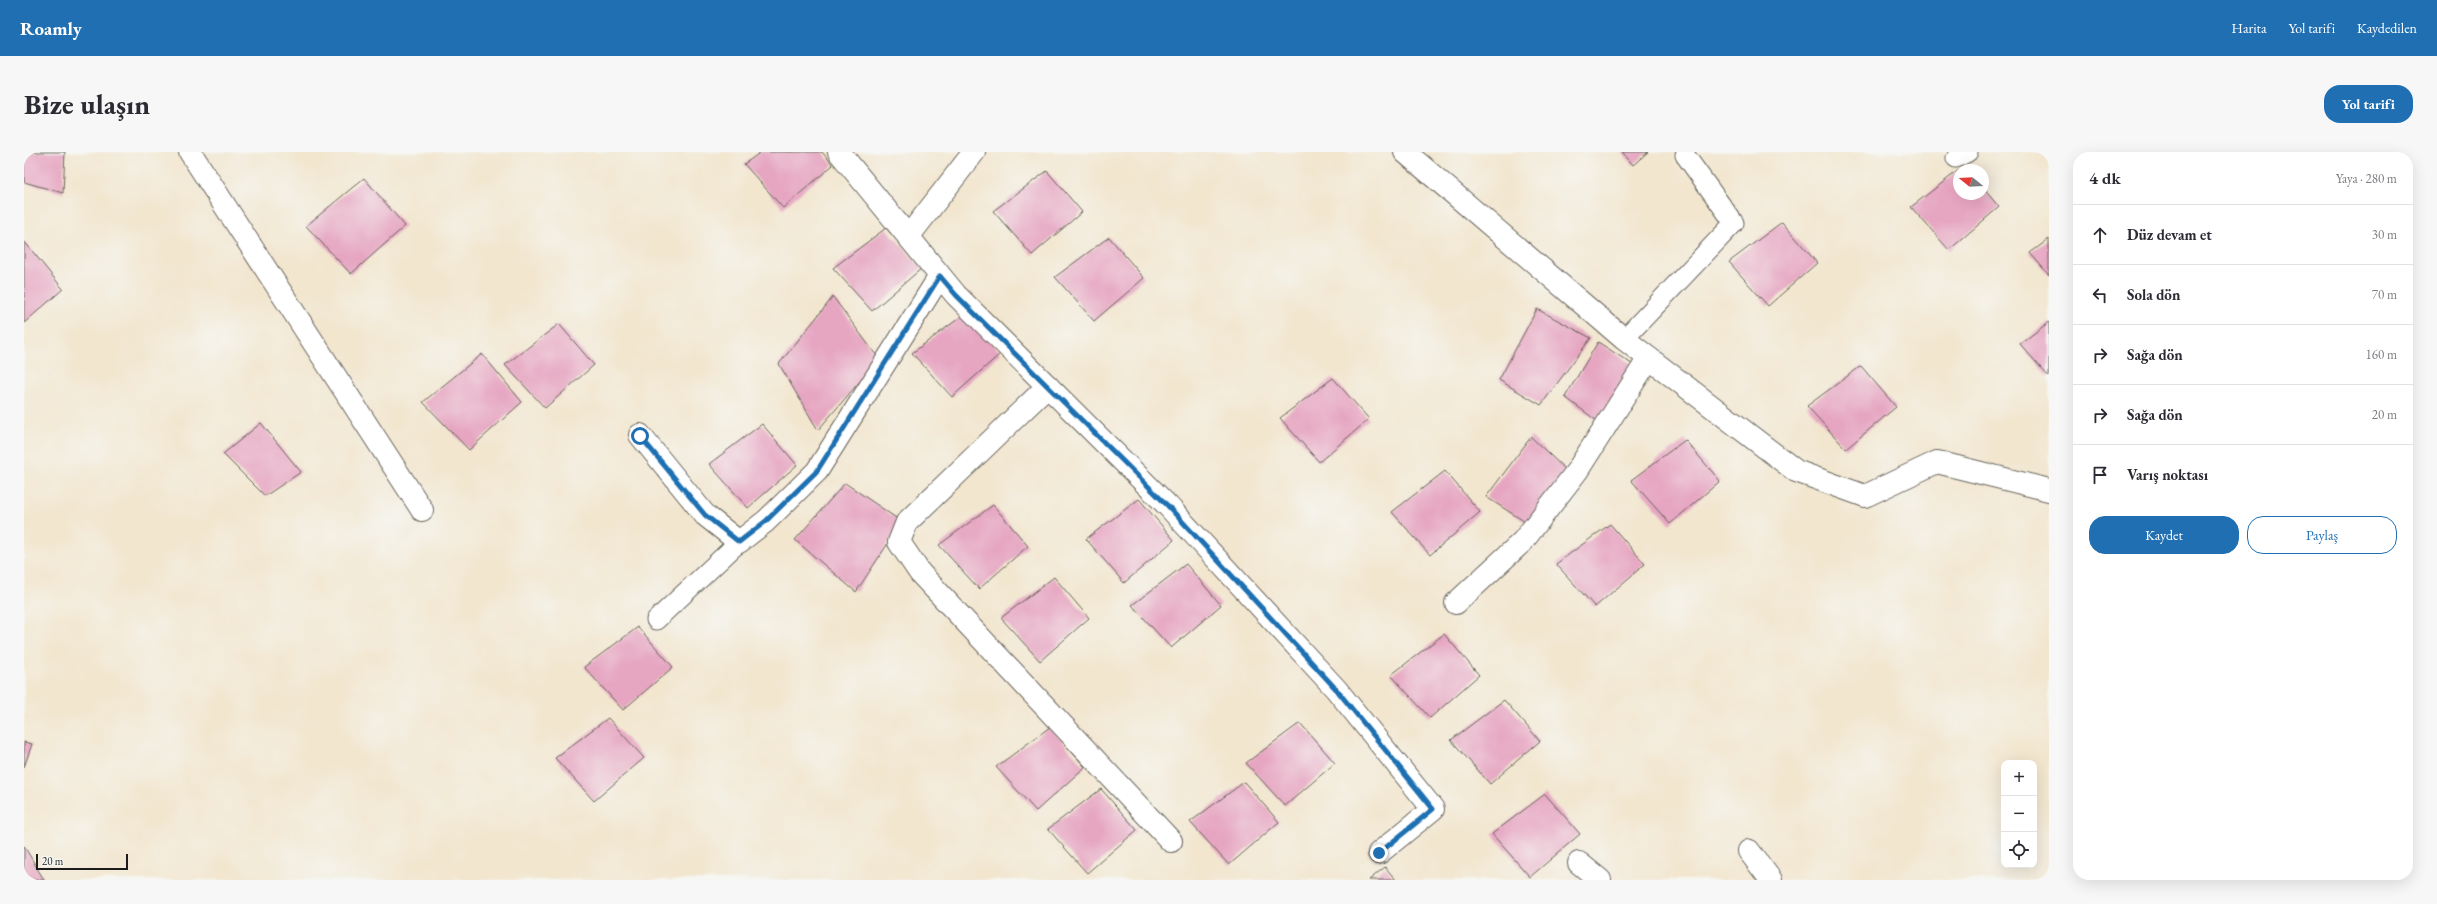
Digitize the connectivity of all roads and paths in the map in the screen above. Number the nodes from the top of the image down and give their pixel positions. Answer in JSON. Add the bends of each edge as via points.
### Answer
{"nodes":[{"id":1,"x":190,"y":152,"type":"edge"},
{"id":2,"x":839,"y":152,"type":"edge"},
{"id":3,"x":974,"y":152,"type":"edge"},
{"id":4,"x":1405,"y":152,"type":"edge"},
{"id":5,"x":1685,"y":154,"type":"dead end"},
{"id":6,"x":908,"y":237,"type":"junction"},
{"id":7,"x":940,"y":276,"type":"junction"},
{"id":8,"x":1624,"y":339,"type":"junction"},
{"id":9,"x":1649,"y":358,"type":"junction"},
{"id":10,"x":1048,"y":386,"type":"junction"},
{"id":11,"x":640,"y":436,"type":"dead end"},
{"id":12,"x":2049,"y":490,"type":"edge"},
{"id":13,"x":422,"y":510,"type":"dead end"},
{"id":14,"x":739,"y":542,"type":"junction"},
{"id":15,"x":1456,"y":604,"type":"dead end"},
{"id":16,"x":656,"y":620,"type":"dead end"},
{"id":17,"x":1171,"y":841,"type":"dead end"},
{"id":18,"x":1749,"y":851,"type":"dead end"},
{"id":19,"x":1379,"y":853,"type":"dead end"},
{"id":20,"x":1579,"y":863,"type":"dead end"},
{"id":21,"x":1600,"y":880,"type":"edge"},
{"id":22,"x":1771,"y":880,"type":"edge"}],
"edges":[{"from":1,"to":13,"type":"street"},
{"from":2,"to":6,"type":"street"},
{"from":3,"to":6,"type":"street"},
{"from":4,"to":8,"type":"street"},
{"from":5,"to":8,"type":"lane","via":[[1734,223]]},
{"from":6,"to":7,"type":"street"},
{"from":7,"to":10,"type":"street"},
{"from":7,"to":14,"type":"street","via":[[817,471],[766,521]]},
{"from":8,"to":9,"type":"street"},
{"from":9,"to":12,"type":"street","via":[[1796,471],[1864,496],[1937,462]]},
{"from":9,"to":15,"type":"street","via":[[1577,471],[1523,541]]},
{"from":10,"to":17,"type":"street","via":[[908,522],[900,542],[920,572]]},
{"from":10,"to":19,"type":"street","via":[[1168,506],[1336,689],[1433,809]]},
{"from":11,"to":14,"type":"street","via":[[705,515]]},
{"from":14,"to":16,"type":"lane"},
{"from":18,"to":22,"type":"street"},
{"from":20,"to":21,"type":"street"}]}
